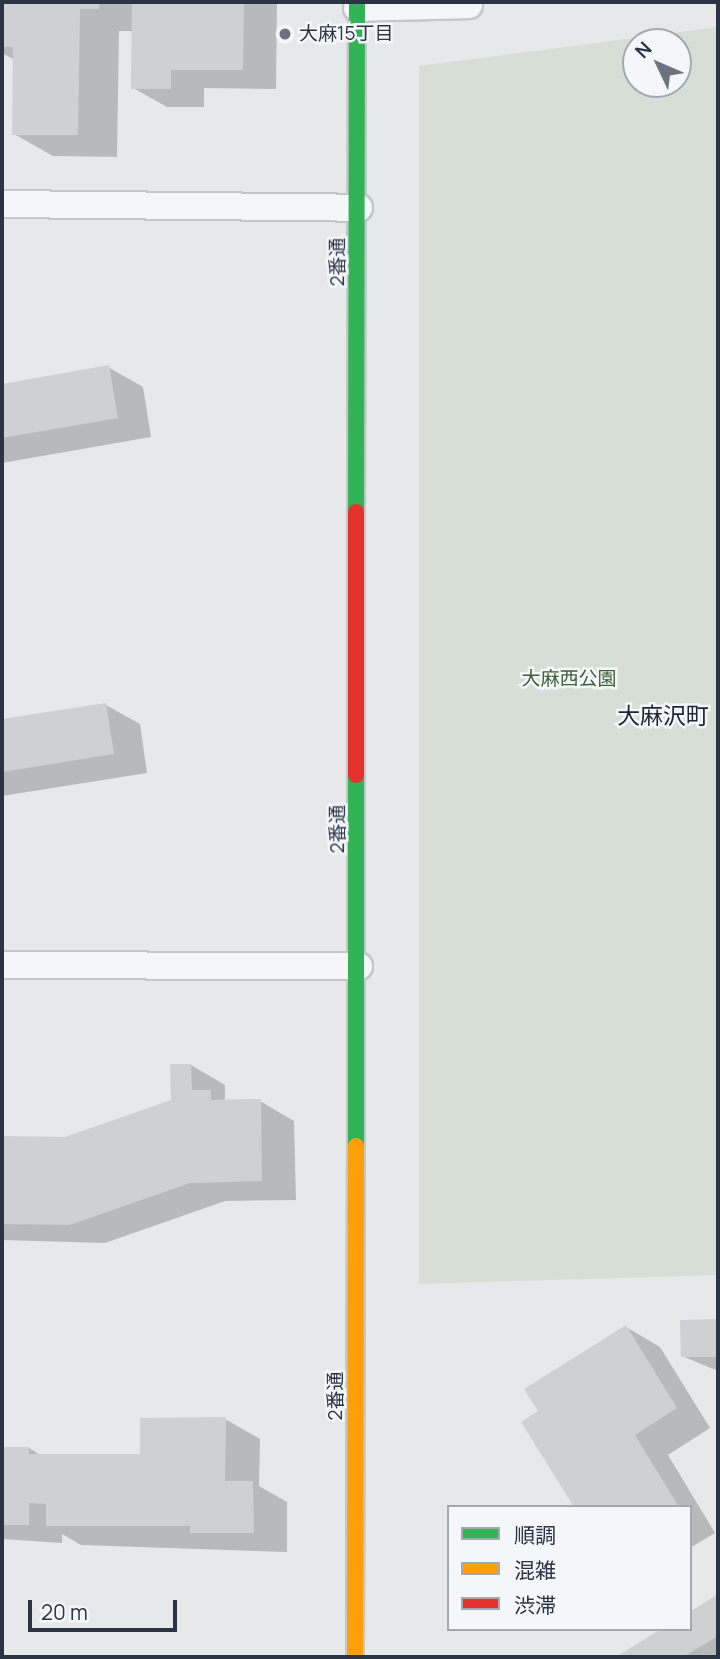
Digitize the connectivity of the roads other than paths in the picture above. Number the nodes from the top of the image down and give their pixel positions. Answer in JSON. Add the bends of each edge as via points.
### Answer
{"nodes":[{"id":1,"x":357,"y":5,"type":"edge"},
{"id":2,"x":468,"y":5,"type":"dead end"},
{"id":3,"x":2,"y":204,"type":"edge"},
{"id":4,"x":359,"y":208,"type":"junction"},
{"id":5,"x":2,"y":965,"type":"edge"},
{"id":6,"x":359,"y":967,"type":"junction"},
{"id":7,"x":355,"y":1657,"type":"edge"}],
"edges":[{"from":1,"to":2,"type":"lane"},
{"from":1,"to":4,"type":"street","name":"2番通"},
{"from":3,"to":4,"type":"lane"},
{"from":4,"to":6,"type":"street","name":"2番通"},
{"from":5,"to":6,"type":"lane"},
{"from":6,"to":7,"type":"street","name":"2番通"}]}
